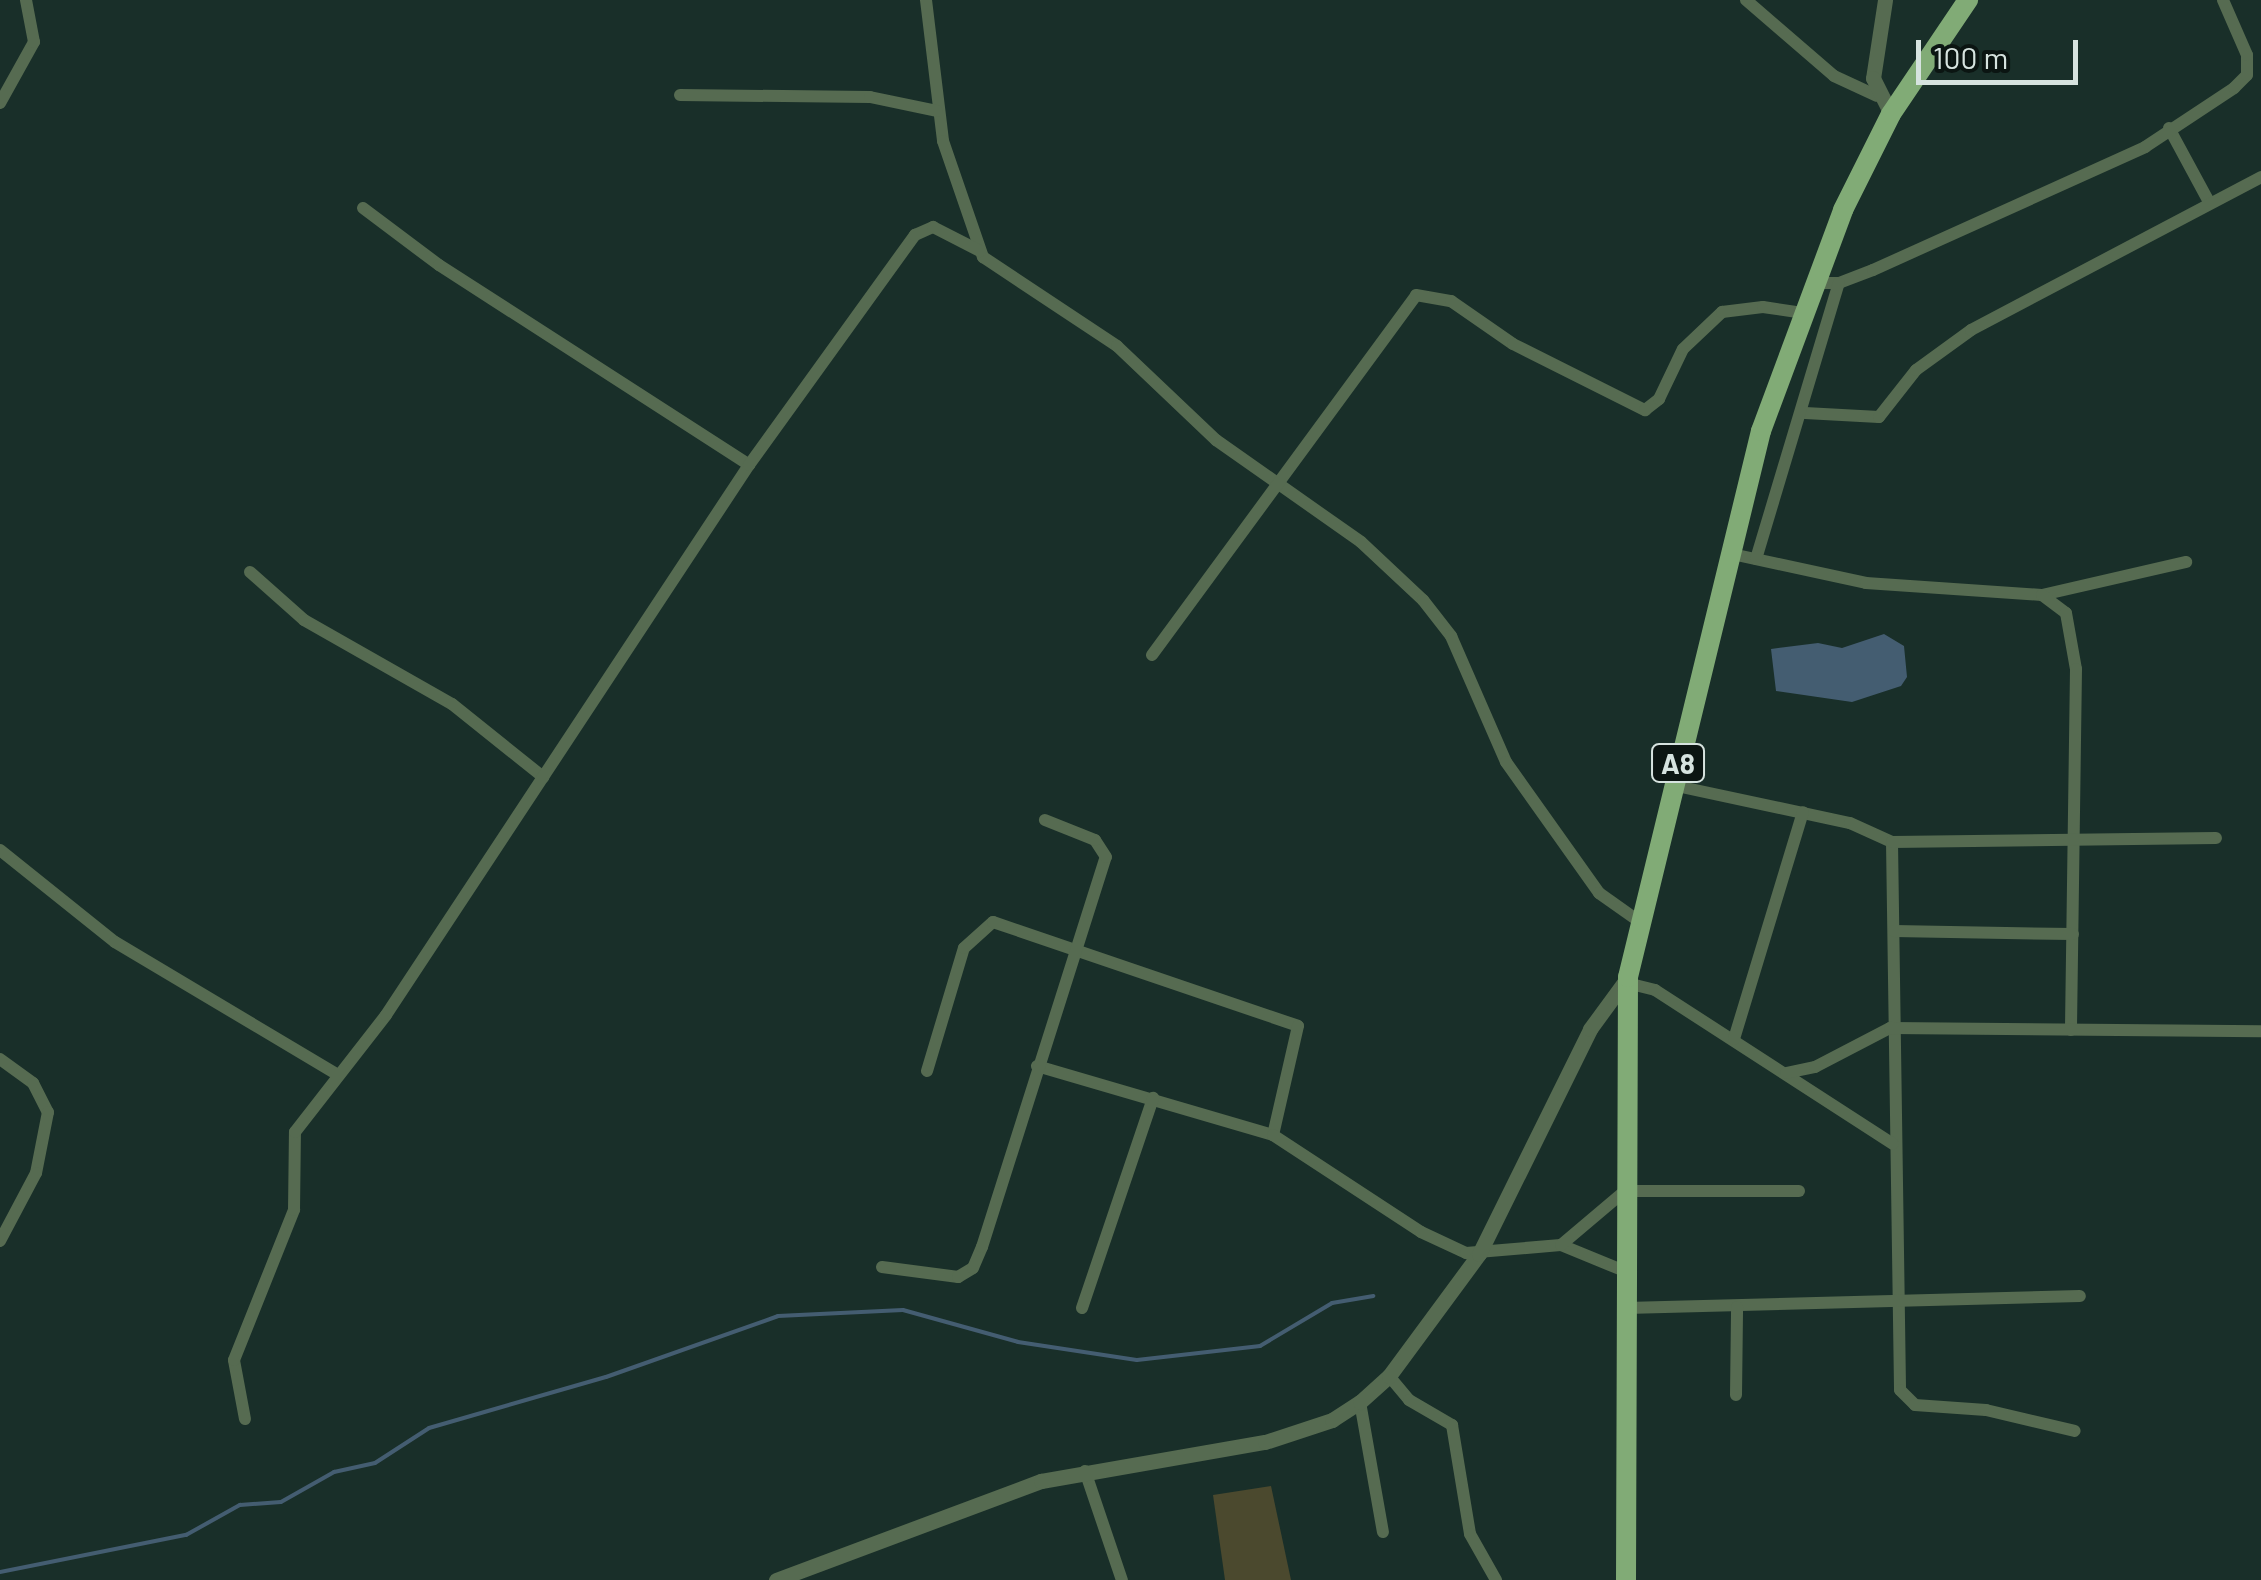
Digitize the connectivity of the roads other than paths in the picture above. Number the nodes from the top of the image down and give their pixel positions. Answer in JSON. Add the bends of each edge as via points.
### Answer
{"nodes":[{"id":1,"x":26,"y":0,"type":"edge"},
{"id":2,"x":926,"y":0,"type":"edge"},
{"id":3,"x":1746,"y":0,"type":"edge"},
{"id":4,"x":1885,"y":0,"type":"edge"},
{"id":5,"x":1968,"y":0,"type":"edge"},
{"id":6,"x":2223,"y":0,"type":"edge"},
{"id":7,"x":680,"y":94,"type":"dead end"},
{"id":8,"x":1877,"y":96,"type":"junction"},
{"id":9,"x":0,"y":103,"type":"edge"},
{"id":10,"x":937,"y":111,"type":"junction"},
{"id":11,"x":1891,"y":114,"type":"junction"},
{"id":12,"x":2169,"y":128,"type":"junction"},
{"id":13,"x":2261,"y":177,"type":"edge"},
{"id":14,"x":2209,"y":202,"type":"junction"},
{"id":15,"x":363,"y":208,"type":"dead end"},
{"id":16,"x":980,"y":252,"type":"junction"},
{"id":17,"x":1814,"y":283,"type":"junction"},
{"id":18,"x":1839,"y":283,"type":"junction"},
{"id":19,"x":1803,"y":313,"type":"junction"},
{"id":20,"x":1805,"y":413,"type":"junction"},
{"id":21,"x":749,"y":465,"type":"junction"},
{"id":22,"x":1276,"y":478,"type":"junction"},
{"id":23,"x":1732,"y":554,"type":"junction"},
{"id":24,"x":1756,"y":559,"type":"junction"},
{"id":25,"x":2186,"y":562,"type":"dead end"},
{"id":26,"x":250,"y":572,"type":"dead end"},
{"id":27,"x":2042,"y":595,"type":"junction"},
{"id":28,"x":1152,"y":654,"type":"dead end"},
{"id":29,"x":543,"y":777,"type":"junction"},
{"id":30,"x":1672,"y":785,"type":"junction"},
{"id":31,"x":1803,"y":812,"type":"junction"},
{"id":32,"x":1045,"y":820,"type":"dead end"},
{"id":33,"x":2074,"y":836,"type":"junction"},
{"id":34,"x":2216,"y":838,"type":"dead end"},
{"id":35,"x":1892,"y":842,"type":"junction"},
{"id":36,"x":0,"y":850,"type":"edge"},
{"id":37,"x":1640,"y":922,"type":"junction"},
{"id":38,"x":1894,"y":930,"type":"junction"},
{"id":39,"x":2073,"y":934,"type":"junction"},
{"id":40,"x":1072,"y":954,"type":"junction"},
{"id":41,"x":1629,"y":981,"type":"junction"},
{"id":42,"x":1890,"y":1028,"type":"junction"},
{"id":43,"x":2071,"y":1030,"type":"junction"},
{"id":44,"x":2261,"y":1031,"type":"edge"},
{"id":45,"x":1734,"y":1039,"type":"junction"},
{"id":46,"x":0,"y":1058,"type":"edge"},
{"id":47,"x":1036,"y":1066,"type":"junction"},
{"id":48,"x":927,"y":1070,"type":"dead end"},
{"id":49,"x":1786,"y":1073,"type":"junction"},
{"id":50,"x":338,"y":1076,"type":"junction"},
{"id":51,"x":1154,"y":1098,"type":"junction"},
{"id":52,"x":1273,"y":1135,"type":"junction"},
{"id":53,"x":1893,"y":1144,"type":"junction"},
{"id":54,"x":1625,"y":1191,"type":"junction"},
{"id":55,"x":1799,"y":1191,"type":"dead end"},
{"id":56,"x":0,"y":1241,"type":"edge"},
{"id":57,"x":1562,"y":1244,"type":"junction"},
{"id":58,"x":1479,"y":1254,"type":"junction"},
{"id":59,"x":882,"y":1267,"type":"dead end"},
{"id":60,"x":1622,"y":1270,"type":"junction"},
{"id":61,"x":2080,"y":1296,"type":"dead end"},
{"id":62,"x":1895,"y":1302,"type":"junction"},
{"id":63,"x":1737,"y":1307,"type":"junction"},
{"id":64,"x":1082,"y":1308,"type":"dead end"},
{"id":65,"x":1626,"y":1308,"type":"junction"},
{"id":66,"x":1390,"y":1376,"type":"junction"},
{"id":67,"x":1736,"y":1395,"type":"dead end"},
{"id":68,"x":1360,"y":1402,"type":"junction"},
{"id":69,"x":245,"y":1419,"type":"dead end"},
{"id":70,"x":2075,"y":1432,"type":"dead end"},
{"id":71,"x":1085,"y":1472,"type":"junction"},
{"id":72,"x":1383,"y":1532,"type":"dead end"},
{"id":73,"x":776,"y":1580,"type":"edge"},
{"id":74,"x":1122,"y":1580,"type":"edge"},
{"id":75,"x":1496,"y":1580,"type":"edge"},
{"id":76,"x":1626,"y":1580,"type":"edge"}],
"edges":[{"from":1,"to":9,"type":"street","via":[[34,42]]},
{"from":2,"to":10,"type":"street"},
{"from":3,"to":8,"type":"street","via":[[1834,76]]},
{"from":4,"to":8,"type":"street","via":[[1874,56]]},
{"from":5,"to":11,"type":"main road","number":"A8"},
{"from":6,"to":12,"type":"street","via":[[2247,55],[2247,75]]},
{"from":7,"to":10,"type":"street","via":[[870,97]]},
{"from":8,"to":11,"type":"street"},
{"from":10,"to":16,"type":"street"},
{"from":11,"to":17,"type":"main road","number":"A8"},
{"from":12,"to":14,"type":"street"},
{"from":12,"to":18,"type":"street","via":[[2145,147]]},
{"from":13,"to":14,"type":"street"},
{"from":14,"to":20,"type":"street","via":[[1939,350],[1879,417]]},
{"from":15,"to":21,"type":"street","via":[[439,265]]},
{"from":16,"to":21,"type":"street","via":[[921,228]]},
{"from":16,"to":22,"type":"street","via":[[1116,346],[1232,453]]},
{"from":17,"to":18,"type":"street"},
{"from":17,"to":19,"type":"main road","number":"A8"},
{"from":18,"to":20,"type":"street"},
{"from":19,"to":22,"type":"street","via":[[1763,307],[1722,312],[1683,349],[1659,399],[1645,410],[1513,344],[1450,301],[1416,294]]},
{"from":19,"to":23,"type":"main road","number":"A8","via":[[1761,431]]},
{"from":20,"to":24,"type":"street","via":[[1767,510]]},
{"from":21,"to":29,"type":"street"},
{"from":22,"to":28,"type":"street"},
{"from":22,"to":37,"type":"street","via":[[1360,542],[1442,621],[1506,762],[1592,885]]},
{"from":23,"to":24,"type":"street"},
{"from":23,"to":30,"type":"main road","number":"A8"},
{"from":24,"to":27,"type":"street","via":[[1866,583]]},
{"from":25,"to":27,"type":"street"},
{"from":26,"to":29,"type":"street","via":[[304,620],[470,716]]},
{"from":27,"to":33,"type":"street","via":[[2062,608],[2071,628]]},
{"from":29,"to":50,"type":"street","via":[[386,1015]]},
{"from":30,"to":31,"type":"street"},
{"from":30,"to":37,"type":"main road","number":"A8"},
{"from":31,"to":35,"type":"street","via":[[1858,825]]},
{"from":31,"to":45,"type":"street"},
{"from":32,"to":40,"type":"street","via":[[1104,850]]},
{"from":33,"to":34,"type":"street"},
{"from":33,"to":35,"type":"street"},
{"from":33,"to":39,"type":"street"},
{"from":35,"to":38,"type":"street"},
{"from":36,"to":50,"type":"street","via":[[115,942]]},
{"from":37,"to":41,"type":"main road","number":"A8"},
{"from":38,"to":39,"type":"street"},
{"from":38,"to":42,"type":"street"},
{"from":39,"to":43,"type":"street"},
{"from":40,"to":47,"type":"street"},
{"from":40,"to":48,"type":"street","via":[[993,922],[976,932],[956,970]]},
{"from":40,"to":52,"type":"street","via":[[1298,1026]]},
{"from":41,"to":45,"type":"street"},
{"from":41,"to":54,"type":"main road","number":"A8"},
{"from":41,"to":58,"type":"street","via":[[1590,1030]]},
{"from":42,"to":43,"type":"street"},
{"from":42,"to":49,"type":"street","via":[[1815,1067]]},
{"from":42,"to":53,"type":"street"},
{"from":43,"to":44,"type":"street"},
{"from":45,"to":49,"type":"street"},
{"from":46,"to":56,"type":"street","via":[[33,1083],[48,1112],[36,1173]]},
{"from":47,"to":51,"type":"street"},
{"from":47,"to":59,"type":"street","via":[[972,1268],[946,1278]]},
{"from":49,"to":53,"type":"street"},
{"from":50,"to":69,"type":"street","via":[[292,1138],[294,1210],[234,1360]]},
{"from":51,"to":52,"type":"street"},
{"from":51,"to":64,"type":"street"},
{"from":52,"to":58,"type":"street","via":[[1420,1232]]},
{"from":53,"to":62,"type":"street"},
{"from":54,"to":55,"type":"street"},
{"from":54,"to":57,"type":"street"},
{"from":54,"to":60,"type":"main road","number":"A8"},
{"from":57,"to":58,"type":"street"},
{"from":57,"to":60,"type":"street"},
{"from":58,"to":66,"type":"street"},
{"from":60,"to":65,"type":"main road","number":"A8"},
{"from":61,"to":62,"type":"street"},
{"from":62,"to":63,"type":"street"},
{"from":62,"to":70,"type":"street","via":[[1900,1390],[1907,1400]]},
{"from":63,"to":65,"type":"street"},
{"from":63,"to":67,"type":"street"},
{"from":65,"to":76,"type":"main road","number":"A8"},
{"from":66,"to":68,"type":"street"},
{"from":66,"to":75,"type":"street","via":[[1409,1400],[1452,1425],[1470,1534]]},
{"from":68,"to":71,"type":"street","via":[[1332,1420],[1265,1442]]},
{"from":68,"to":72,"type":"street"},
{"from":71,"to":73,"type":"street","via":[[976,1502]]},
{"from":71,"to":74,"type":"street"}]}
